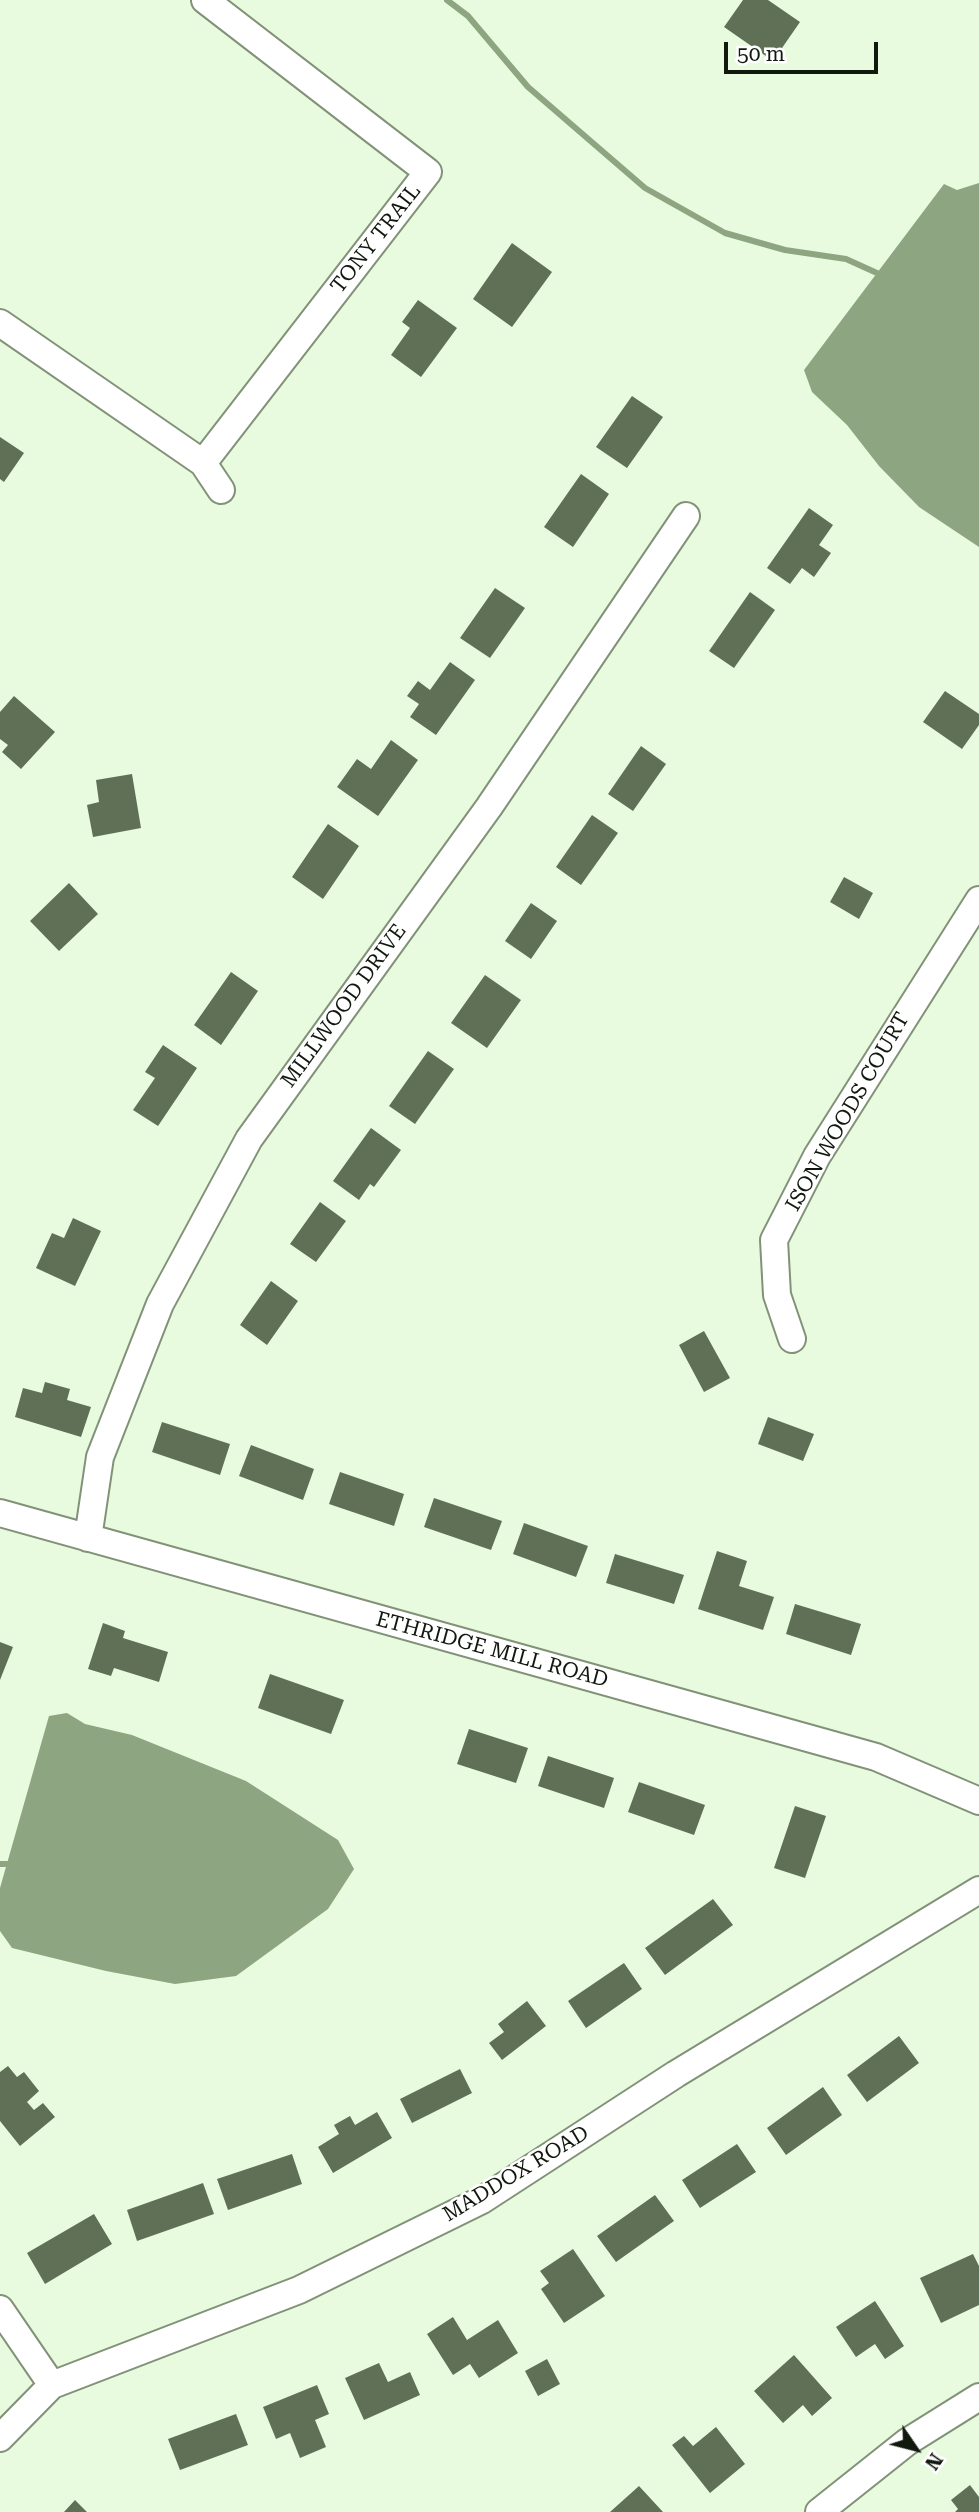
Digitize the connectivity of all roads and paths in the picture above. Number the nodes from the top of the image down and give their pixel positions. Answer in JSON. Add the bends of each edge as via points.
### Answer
{"nodes":[{"id":1,"x":205,"y":0,"type":"edge"},
{"id":2,"x":0,"y":323,"type":"edge"},
{"id":3,"x":203,"y":463,"type":"junction"},
{"id":4,"x":221,"y":490,"type":"dead end"},
{"id":5,"x":686,"y":516,"type":"dead end"},
{"id":6,"x":979,"y":900,"type":"edge"},
{"id":7,"x":792,"y":1339,"type":"dead end"},
{"id":8,"x":0,"y":1514,"type":"edge"},
{"id":9,"x":88,"y":1538,"type":"junction"},
{"id":10,"x":979,"y":1801,"type":"edge"},
{"id":11,"x":979,"y":1890,"type":"edge"},
{"id":12,"x":0,"y":2309,"type":"edge"},
{"id":13,"x":52,"y":2385,"type":"junction"},
{"id":14,"x":979,"y":2396,"type":"edge"},
{"id":15,"x":0,"y":2438,"type":"edge"},
{"id":16,"x":819,"y":2512,"type":"edge"}],
"edges":[{"from":1,"to":3,"type":"street","name":"TONY TRAIL","via":[[428,172]]},
{"from":2,"to":3,"type":"street"},
{"from":3,"to":4,"type":"street"},
{"from":5,"to":9,"type":"street","name":"MILLWOOD DRIVE","via":[[489,807],[248,1139],[160,1304],[100,1457]]},
{"from":6,"to":7,"type":"street","name":"ISON WOODS COURT","via":[[817,1156],[774,1240],[777,1294]]},
{"from":8,"to":9,"type":"street","name":"ETHRIDGE MILL ROAD"},
{"from":9,"to":10,"type":"street","name":"ETHRIDGE MILL ROAD","via":[[876,1757]]},
{"from":11,"to":13,"type":"street","name":"MADDOX ROAD","via":[[676,2074],[482,2200],[299,2290]]},
{"from":12,"to":13,"type":"street"},
{"from":13,"to":15,"type":"street","name":"MADDOX ROAD"},
{"from":14,"to":16,"type":"street","via":[[907,2442]]}]}
